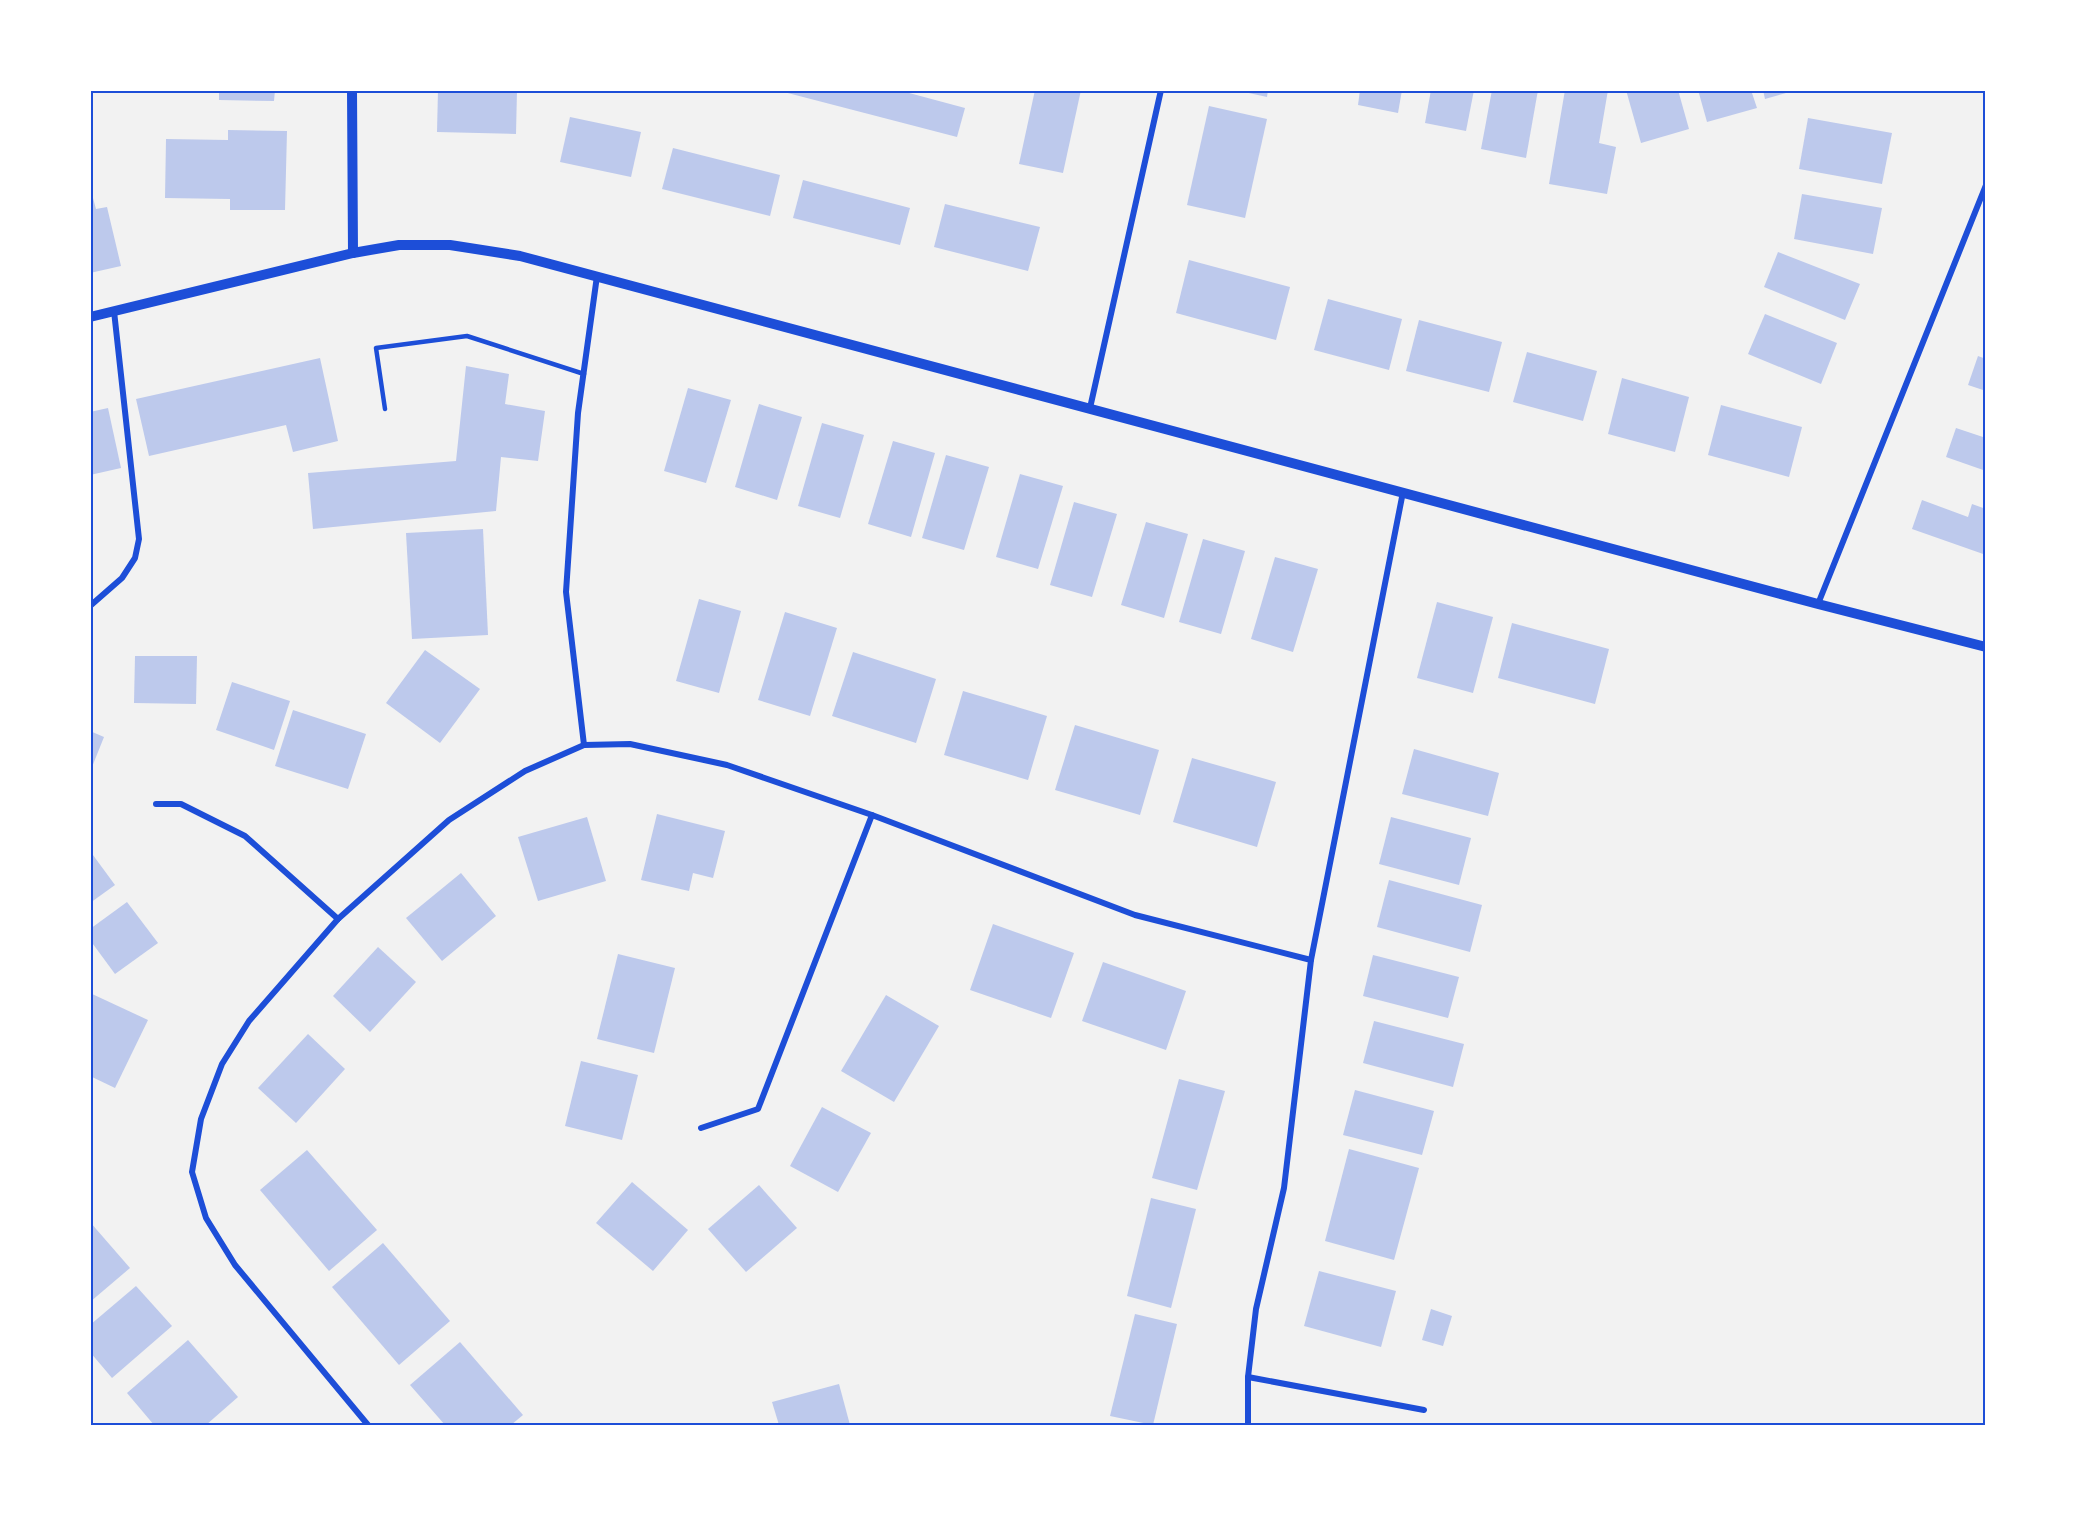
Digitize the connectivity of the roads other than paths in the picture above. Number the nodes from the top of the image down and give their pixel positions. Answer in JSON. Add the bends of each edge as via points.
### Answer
{"nodes":[{"id":1,"x":352,"y":90,"type":"edge"},
{"id":2,"x":1161,"y":90,"type":"edge"},
{"id":3,"x":1986,"y":185,"type":"edge"},
{"id":4,"x":353,"y":253,"type":"junction"},
{"id":5,"x":597,"y":276,"type":"junction"},
{"id":6,"x":114,"y":311,"type":"junction"},
{"id":7,"x":90,"y":317,"type":"edge"},
{"id":8,"x":584,"y":374,"type":"junction"},
{"id":9,"x":1090,"y":408,"type":"junction"},
{"id":10,"x":385,"y":409,"type":"dead end"},
{"id":11,"x":1403,"y":492,"type":"junction"},
{"id":12,"x":1818,"y":604,"type":"junction"},
{"id":13,"x":90,"y":606,"type":"edge"},
{"id":14,"x":1986,"y":646,"type":"edge"},
{"id":15,"x":584,"y":745,"type":"junction"},
{"id":16,"x":156,"y":804,"type":"dead end"},
{"id":17,"x":872,"y":815,"type":"junction"},
{"id":18,"x":338,"y":919,"type":"junction"},
{"id":19,"x":1311,"y":960,"type":"junction"},
{"id":20,"x":701,"y":1128,"type":"dead end"},
{"id":21,"x":1248,"y":1377,"type":"junction"},
{"id":22,"x":1424,"y":1410,"type":"dead end"},
{"id":23,"x":368,"y":1425,"type":"edge"},
{"id":24,"x":1248,"y":1425,"type":"edge"}],
"edges":[{"from":1,"to":4,"type":"street"},
{"from":2,"to":9,"type":"street"},
{"from":3,"to":12,"type":"street"},
{"from":4,"to":5,"type":"street","via":[[399,245],[450,245],[520,255]]},
{"from":4,"to":6,"type":"street"},
{"from":5,"to":8,"type":"street"},
{"from":5,"to":9,"type":"street"},
{"from":6,"to":7,"type":"street"},
{"from":6,"to":13,"type":"street","via":[[140,538],[135,558],[122,578]]},
{"from":8,"to":10,"type":"lane","via":[[467,336],[376,348]]},
{"from":8,"to":15,"type":"street","via":[[566,592]]},
{"from":9,"to":11,"type":"street"},
{"from":11,"to":12,"type":"street"},
{"from":11,"to":19,"type":"street"},
{"from":12,"to":14,"type":"street"},
{"from":15,"to":17,"type":"street","via":[[630,744],[727,765]]},
{"from":15,"to":18,"type":"street","via":[[525,771],[449,820]]},
{"from":16,"to":18,"type":"street","via":[[181,804],[245,836]]},
{"from":17,"to":19,"type":"street","via":[[1135,915]]},
{"from":17,"to":20,"type":"street","via":[[758,1109]]},
{"from":18,"to":23,"type":"street","via":[[249,1021],[222,1064],[201,1119],[192,1172],[206,1218],[235,1265]]},
{"from":19,"to":21,"type":"street","via":[[1284,1188],[1256,1309]]},
{"from":21,"to":22,"type":"street"},
{"from":21,"to":24,"type":"street"}]}
